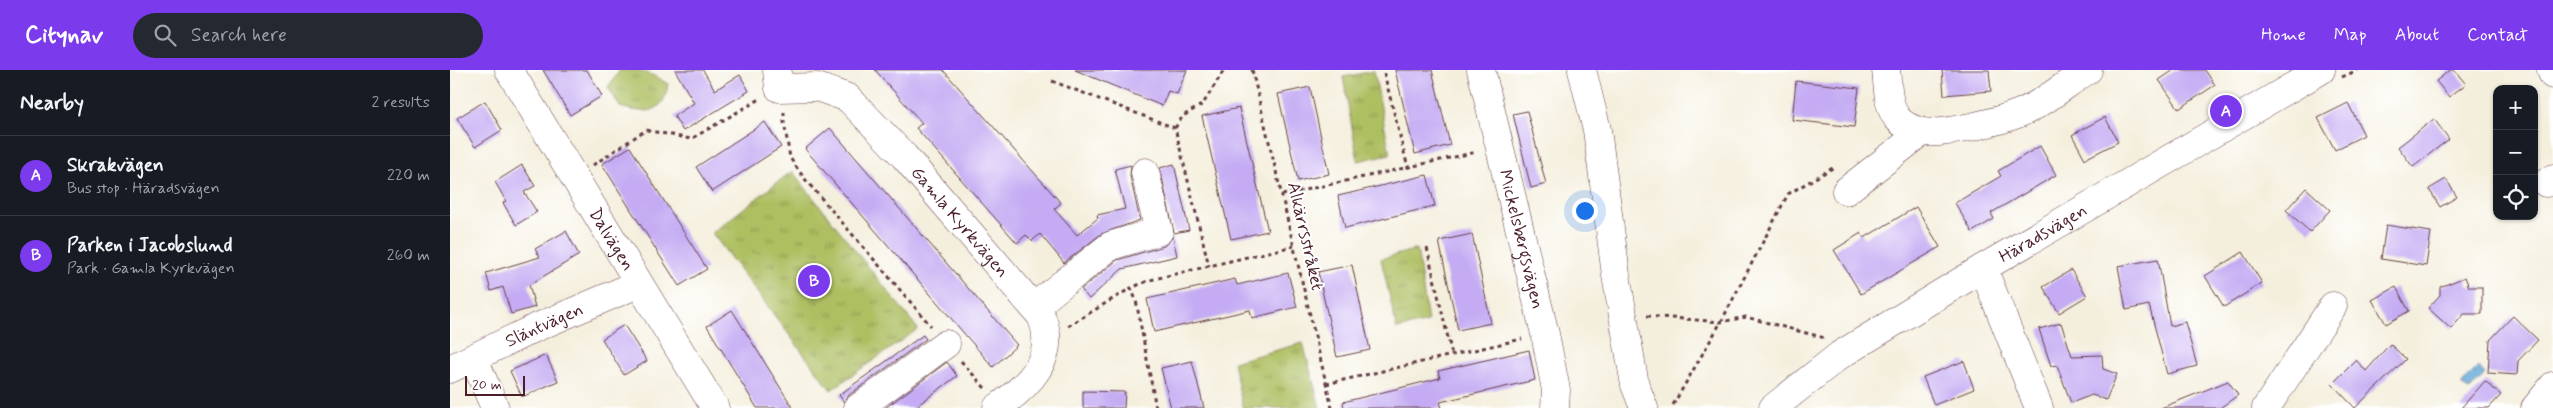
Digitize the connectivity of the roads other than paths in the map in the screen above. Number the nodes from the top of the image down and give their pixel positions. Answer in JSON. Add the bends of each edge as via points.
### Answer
{"nodes":[{"id":1,"x":509,"y":70,"type":"edge"},
{"id":2,"x":1582,"y":70,"type":"edge"},
{"id":3,"x":1886,"y":70,"type":"edge"},
{"id":4,"x":2088,"y":70,"type":"edge"},
{"id":5,"x":2320,"y":70,"type":"edge"},
{"id":6,"x":2551,"y":70,"type":"edge"},
{"id":7,"x":1484,"y":71,"type":"edge"},
{"id":8,"x":2553,"y":75,"type":"edge"},
{"id":9,"x":778,"y":79,"type":"edge"},
{"id":10,"x":1922,"y":132,"type":"junction"},
{"id":11,"x":1145,"y":172,"type":"dead end"},
{"id":12,"x":1846,"y":191,"type":"dead end"},
{"id":13,"x":1983,"y":268,"type":"junction"},
{"id":14,"x":638,"y":284,"type":"junction"},
{"id":15,"x":1034,"y":306,"type":"junction"},
{"id":16,"x":2333,"y":306,"type":"dead end"},
{"id":17,"x":946,"y":344,"type":"road end"},
{"id":18,"x":462,"y":364,"type":"edge"},
{"id":19,"x":2553,"y":386,"type":"edge"},
{"id":20,"x":998,"y":407,"type":"edge"},
{"id":21,"x":495,"y":408,"type":"edge"},
{"id":22,"x":715,"y":408,"type":"edge"},
{"id":23,"x":858,"y":408,"type":"edge"},
{"id":24,"x":1555,"y":408,"type":"edge"},
{"id":25,"x":1644,"y":408,"type":"edge"},
{"id":26,"x":1773,"y":408,"type":"edge"},
{"id":27,"x":2039,"y":408,"type":"edge"},
{"id":28,"x":2266,"y":408,"type":"edge"},
{"id":29,"x":2535,"y":408,"type":"edge"}],
"edges":[{"from":1,"to":14,"type":"street","name":"Dalvägen"},
{"from":2,"to":25,"type":"street","via":[[1596,130],[1635,385]]},
{"from":3,"to":10,"type":"street","via":[[1889,101],[1896,117],[1906,126]]},
{"from":4,"to":10,"type":"street","via":[[2021,112],[1982,124]]},
{"from":5,"to":13,"type":"street","name":"Häradsvägen"},
{"from":6,"to":8,"type":"street"},
{"from":7,"to":24,"type":"street","name":"Mickelsbergsvägen","via":[[1498,145],[1545,334],[1556,390]]},
{"from":9,"to":15,"type":"street","name":"Gamla Kyrkvägen","via":[[848,98],[904,156]]},
{"from":10,"to":12,"type":"street"},
{"from":11,"to":15,"type":"street","via":[[1159,231],[1110,246]]},
{"from":13,"to":26,"type":"street","name":"Häradsvägen","via":[[1840,355]]},
{"from":13,"to":27,"type":"street"},
{"from":14,"to":18,"type":"street","name":"Släntvägen","via":[[535,328]]},
{"from":14,"to":22,"type":"street","name":"Dalvägen"},
{"from":15,"to":20,"type":"street","name":"Gamla Kyrkvägen","via":[[1046,334],[1043,358],[1037,373]]},
{"from":16,"to":28,"type":"street"},
{"from":17,"to":23,"type":"street"},
{"from":18,"to":21,"type":"street"},
{"from":19,"to":29,"type":"street"}]}
